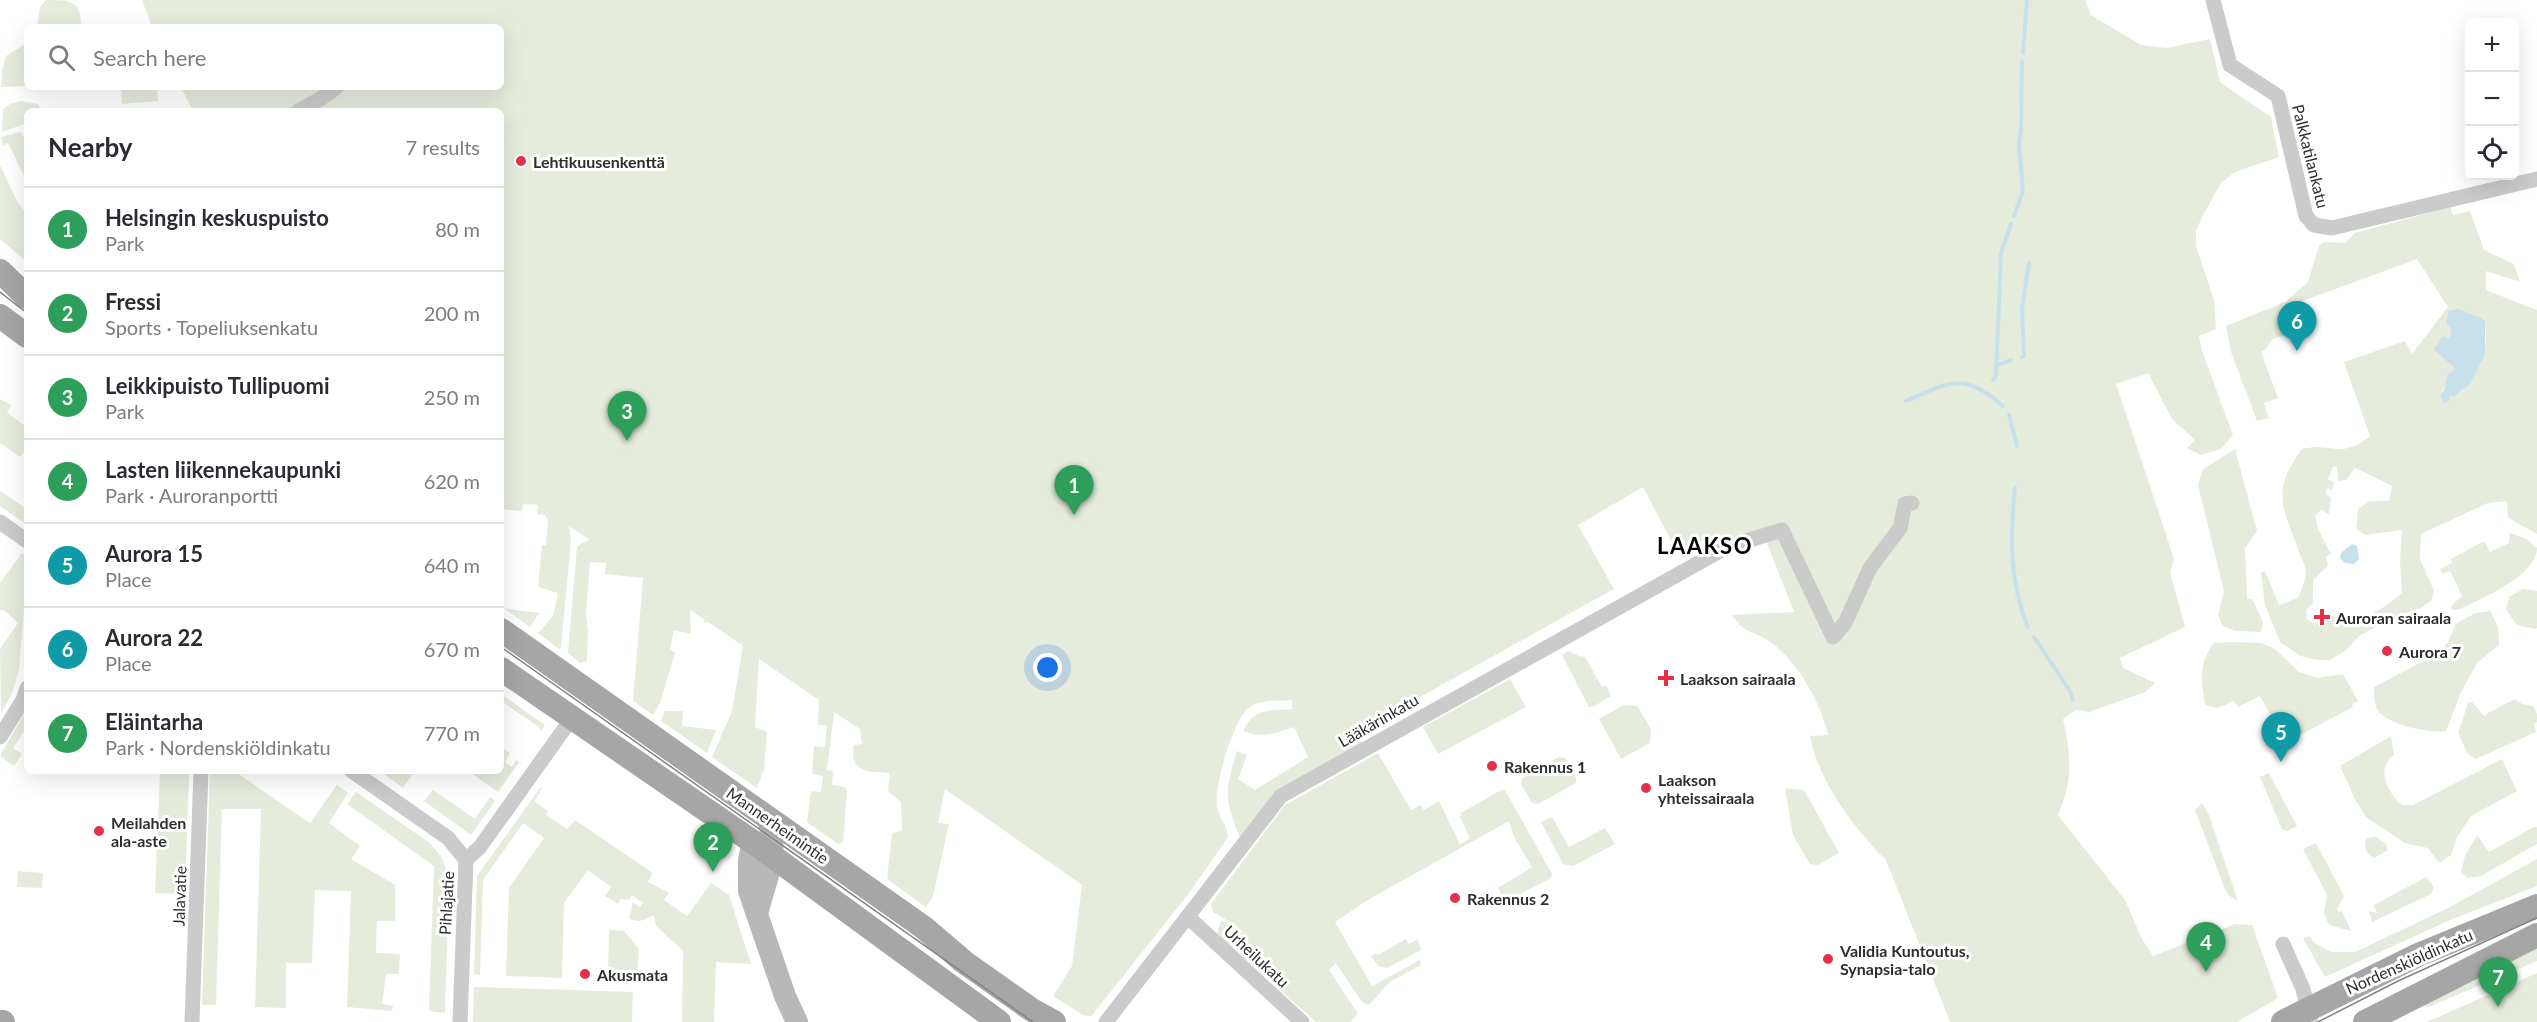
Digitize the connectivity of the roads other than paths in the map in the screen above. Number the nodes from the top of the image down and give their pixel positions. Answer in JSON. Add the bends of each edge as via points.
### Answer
{"nodes":[{"id":1,"x":2213,"y":0,"type":"edge"},
{"id":2,"x":332,"y":90,"type":"edge"},
{"id":3,"x":302,"y":108,"type":"edge"},
{"id":4,"x":2537,"y":179,"type":"edge"},
{"id":5,"x":0,"y":271,"type":"edge"},
{"id":6,"x":24,"y":294,"type":"edge"},
{"id":7,"x":0,"y":316,"type":"edge"},
{"id":8,"x":24,"y":334,"type":"edge"},
{"id":9,"x":1912,"y":503,"type":"dead end"},
{"id":10,"x":0,"y":522,"type":"edge"},
{"id":11,"x":24,"y":539,"type":"edge"},
{"id":12,"x":504,"y":632,"type":"edge"},
{"id":13,"x":504,"y":671,"type":"edge"},
{"id":14,"x":24,"y":697,"type":"edge"},
{"id":15,"x":572,"y":718,"type":"junction"},
{"id":16,"x":0,"y":737,"type":"edge"},
{"id":17,"x":201,"y":774,"type":"edge"},
{"id":18,"x":356,"y":774,"type":"edge"},
{"id":19,"x":767,"y":819,"type":"junction"},
{"id":20,"x":753,"y":842,"type":"junction"},
{"id":21,"x":773,"y":856,"type":"junction"},
{"id":22,"x":466,"y":860,"type":"junction"},
{"id":23,"x":2537,"y":906,"type":"edge"},
{"id":24,"x":757,"y":914,"type":"junction"},
{"id":25,"x":1184,"y":921,"type":"junction"},
{"id":26,"x":2537,"y":935,"type":"edge"},
{"id":27,"x":2283,"y":944,"type":"dead end"},
{"id":28,"x":785,"y":996,"type":"junction"},
{"id":29,"x":2310,"y":1015,"type":"edge"},
{"id":30,"x":192,"y":1022,"type":"edge"},
{"id":31,"x":460,"y":1022,"type":"edge"},
{"id":32,"x":784,"y":1022,"type":"edge"},
{"id":33,"x":797,"y":1022,"type":"edge"},
{"id":34,"x":999,"y":1022,"type":"edge"},
{"id":35,"x":1054,"y":1022,"type":"edge"},
{"id":36,"x":1106,"y":1022,"type":"edge"},
{"id":37,"x":1302,"y":1022,"type":"edge"},
{"id":38,"x":2283,"y":1022,"type":"edge"},
{"id":39,"x":2365,"y":1022,"type":"edge"}],
"edges":[{"from":1,"to":4,"type":"street","name":"Palkkatilankatu","via":[[2230,64],[2278,96],[2306,216],[2314,225],[2332,228]]},
{"from":2,"to":3,"type":"street"},
{"from":5,"to":6,"type":"main road"},
{"from":7,"to":8,"type":"main road"},
{"from":9,"to":25,"type":"street","name":"Lääkärinkatu","via":[[1905,504],[1900,528],[1870,568],[1845,623],[1833,637],[1782,530],[1727,547],[1281,796]]},
{"from":10,"to":11,"type":"street"},
{"from":12,"to":19,"type":"main road","name":"Mannerheimintie"},
{"from":13,"to":15,"type":"main road","name":"Mannerheimintie"},
{"from":14,"to":16,"type":"street"},
{"from":15,"to":20,"type":"main road","name":"Mannerheimintie"},
{"from":15,"to":22,"type":"street","via":[[480,847]]},
{"from":17,"to":30,"type":"street","name":"Jalavatie"},
{"from":18,"to":22,"type":"street","name":"Pihlajatie","via":[[448,838]]},
{"from":19,"to":21,"type":"main road","via":[[773,833]]},
{"from":19,"to":35,"type":"main road","name":"Mannerheimintie","via":[[923,927],[1014,998]]},
{"from":20,"to":21,"type":"main road","name":"Mannerheimintie"},
{"from":20,"to":24,"type":"main road","via":[[748,876]]},
{"from":21,"to":24,"type":"main road"},
{"from":21,"to":34,"type":"main road","name":"Mannerheimintie"},
{"from":22,"to":31,"type":"street","name":"Pihlajatie"},
{"from":23,"to":29,"type":"main road","name":"Nordenskiöldinkatu","via":[[2418,955]]},
{"from":24,"to":28,"type":"main road"},
{"from":25,"to":36,"type":"street","name":"Lääkärinkatu"},
{"from":25,"to":37,"type":"street","name":"Urheilukatu"},
{"from":26,"to":39,"type":"main road","name":"Nordenskiöldinkatu"},
{"from":27,"to":29,"type":"street"},
{"from":28,"to":32,"type":"main road"},
{"from":28,"to":33,"type":"main road"},
{"from":29,"to":38,"type":"main road","name":"Nordenskiöldinkatu"}]}
